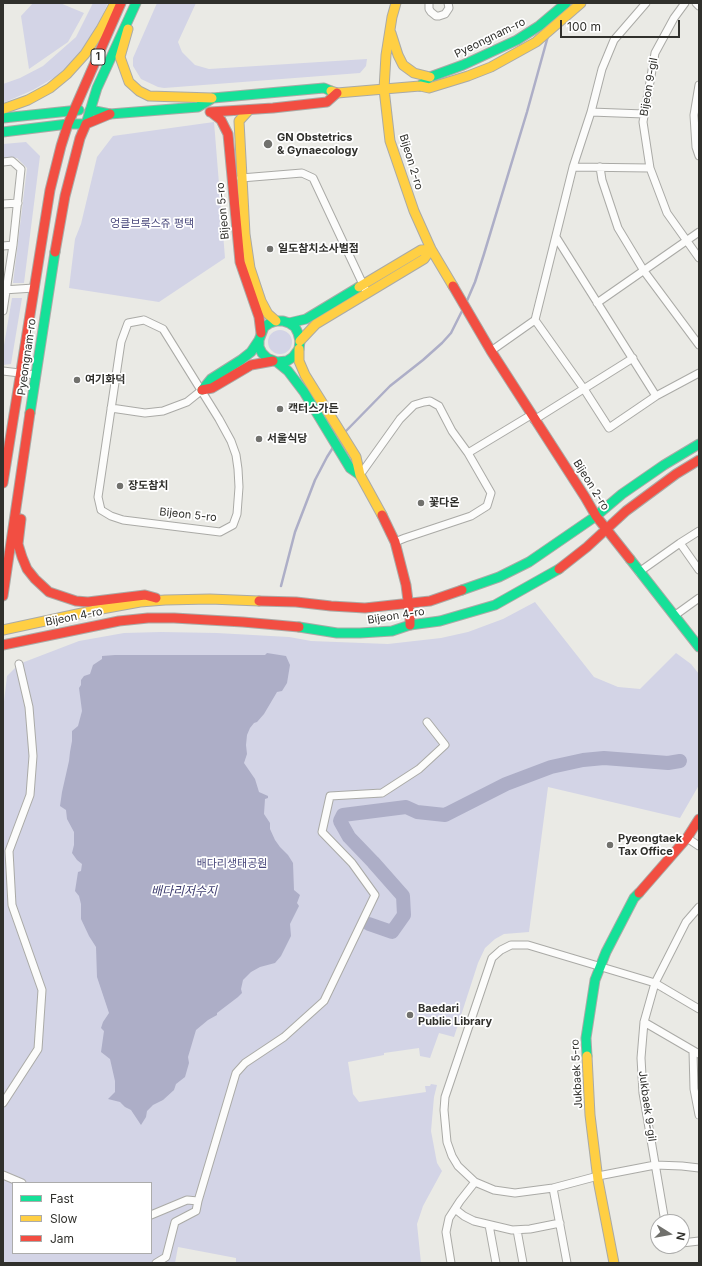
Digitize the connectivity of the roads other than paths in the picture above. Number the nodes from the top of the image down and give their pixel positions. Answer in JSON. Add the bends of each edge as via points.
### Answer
{"nodes":[{"id":1,"x":115,"y":3,"type":"edge"},
{"id":2,"x":121,"y":3,"type":"edge"},
{"id":3,"x":396,"y":3,"type":"edge"},
{"id":4,"x":429,"y":3,"type":"edge"},
{"id":5,"x":448,"y":3,"type":"edge"},
{"id":6,"x":566,"y":3,"type":"edge"},
{"id":7,"x":646,"y":3,"type":"edge"},
{"id":8,"x":685,"y":3,"type":"edge"},
{"id":9,"x":696,"y":3,"type":"edge"},
{"id":10,"x":136,"y":5,"type":"edge"},
{"id":11,"x":579,"y":5,"type":"edge"},
{"id":12,"x":699,"y":6,"type":"edge"},
{"id":13,"x":390,"y":29,"type":"junction"},
{"id":14,"x":430,"y":77,"type":"junction"},
{"id":15,"x":420,"y":86,"type":"junction"},
{"id":16,"x":699,"y":86,"type":"edge"},
{"id":17,"x":384,"y":89,"type":"junction"},
{"id":18,"x":337,"y":93,"type":"junction"},
{"id":19,"x":213,"y":98,"type":"junction"},
{"id":20,"x":198,"y":107,"type":"junction"},
{"id":21,"x":3,"y":109,"type":"edge"},
{"id":22,"x":74,"y":110,"type":"junction"},
{"id":23,"x":90,"y":110,"type":"junction"},
{"id":24,"x":249,"y":110,"type":"junction"},
{"id":25,"x":591,"y":112,"type":"junction"},
{"id":26,"x":212,"y":113,"type":"junction"},
{"id":27,"x":110,"y":114,"type":"junction"},
{"id":28,"x":644,"y":114,"type":"junction"},
{"id":29,"x":3,"y":118,"type":"edge"},
{"id":30,"x":68,"y":124,"type":"junction"},
{"id":31,"x":86,"y":124,"type":"junction"},
{"id":32,"x":3,"y":132,"type":"edge"},
{"id":33,"x":699,"y":156,"type":"edge"},
{"id":34,"x":3,"y":162,"type":"edge"},
{"id":35,"x":573,"y":167,"type":"junction"},
{"id":36,"x":600,"y":167,"type":"junction"},
{"id":37,"x":650,"y":168,"type":"junction"},
{"id":38,"x":241,"y":178,"type":"junction"},
{"id":39,"x":18,"y":203,"type":"junction"},
{"id":40,"x":3,"y":204,"type":"edge"},
{"id":41,"x":699,"y":232,"type":"edge"},
{"id":42,"x":556,"y":237,"type":"junction"},
{"id":43,"x":687,"y":241,"type":"junction"},
{"id":44,"x":12,"y":245,"type":"junction"},
{"id":45,"x":3,"y":246,"type":"edge"},
{"id":46,"x":431,"y":249,"type":"junction"},
{"id":47,"x":699,"y":258,"type":"edge"},
{"id":48,"x":644,"y":271,"type":"junction"},
{"id":49,"x":34,"y":288,"type":"junction"},
{"id":50,"x":365,"y":289,"type":"junction"},
{"id":51,"x":5,"y":290,"type":"edge"},
{"id":52,"x":598,"y":303,"type":"junction"},
{"id":53,"x":3,"y":311,"type":"edge"},
{"id":54,"x":536,"y":320,"type":"junction"},
{"id":55,"x":276,"y":321,"type":"junction"},
{"id":56,"x":289,"y":323,"type":"junction"},
{"id":57,"x":260,"y":336,"type":"junction"},
{"id":58,"x":300,"y":345,"type":"junction"},
{"id":59,"x":699,"y":345,"type":"edge"},
{"id":60,"x":491,"y":352,"type":"junction"},
{"id":61,"x":633,"y":358,"type":"junction"},
{"id":62,"x":275,"y":361,"type":"junction"},
{"id":63,"x":3,"y":371,"type":"edge"},
{"id":64,"x":21,"y":373,"type":"junction"},
{"id":65,"x":699,"y":373,"type":"edge"},
{"id":66,"x":36,"y":375,"type":"junction"},
{"id":67,"x":584,"y":389,"type":"junction"},
{"id":68,"x":202,"y":390,"type":"junction"},
{"id":69,"x":656,"y":396,"type":"junction"},
{"id":70,"x":111,"y":408,"type":"junction"},
{"id":71,"x":533,"y":417,"type":"junction"},
{"id":72,"x":699,"y":444,"type":"edge"},
{"id":73,"x":26,"y":446,"type":"junction"},
{"id":74,"x":468,"y":453,"type":"junction"},
{"id":75,"x":699,"y":460,"type":"edge"},
{"id":76,"x":360,"y":475,"type":"junction"},
{"id":77,"x":3,"y":484,"type":"edge"},
{"id":78,"x":596,"y":516,"type":"junction"},
{"id":79,"x":605,"y":529,"type":"junction"},
{"id":80,"x":699,"y":531,"type":"edge"},
{"id":81,"x":395,"y":542,"type":"junction"},
{"id":82,"x":679,"y":543,"type":"junction"},
{"id":83,"x":699,"y":570,"type":"edge"},
{"id":84,"x":639,"y":572,"type":"junction"},
{"id":85,"x":3,"y":596,"type":"edge"},
{"id":86,"x":699,"y":598,"type":"edge"},
{"id":87,"x":165,"y":600,"type":"junction"},
{"id":88,"x":409,"y":604,"type":"junction"},
{"id":89,"x":674,"y":616,"type":"junction"},
{"id":90,"x":410,"y":625,"type":"junction"},
{"id":91,"x":3,"y":630,"type":"edge"},
{"id":92,"x":3,"y":645,"type":"edge"},
{"id":93,"x":699,"y":647,"type":"edge"},
{"id":94,"x":19,"y":664,"type":"dead end"},
{"id":95,"x":427,"y":722,"type":"dead end"},
{"id":96,"x":699,"y":819,"type":"edge"},
{"id":97,"x":687,"y":838,"type":"junction"},
{"id":98,"x":699,"y":846,"type":"edge"},
{"id":99,"x":699,"y":907,"type":"edge"},
{"id":100,"x":601,"y":966,"type":"junction"},
{"id":101,"x":656,"y":983,"type":"junction"},
{"id":102,"x":699,"y":1009,"type":"edge"},
{"id":103,"x":644,"y":1022,"type":"junction"},
{"id":104,"x":696,"y":1053,"type":"edge"},
{"id":105,"x":3,"y":1103,"type":"edge"},
{"id":106,"x":699,"y":1115,"type":"edge"},
{"id":107,"x":655,"y":1165,"type":"junction"},
{"id":108,"x":699,"y":1168,"type":"edge"},
{"id":109,"x":3,"y":1175,"type":"edge"},
{"id":110,"x":598,"y":1176,"type":"junction"},
{"id":111,"x":20,"y":1182,"type":"edge"},
{"id":112,"x":475,"y":1182,"type":"junction"},
{"id":113,"x":553,"y":1188,"type":"junction"},
{"id":114,"x":198,"y":1201,"type":"junction"},
{"id":115,"x":455,"y":1209,"type":"junction"},
{"id":116,"x":664,"y":1214,"type":"edge"},
{"id":117,"x":152,"y":1215,"type":"edge"},
{"id":118,"x":560,"y":1223,"type":"junction"},
{"id":119,"x":489,"y":1225,"type":"junction"},
{"id":120,"x":517,"y":1230,"type":"junction"},
{"id":121,"x":156,"y":1263,"type":"edge"},
{"id":122,"x":451,"y":1263,"type":"edge"},
{"id":123,"x":496,"y":1263,"type":"edge"},
{"id":124,"x":523,"y":1263,"type":"edge"},
{"id":125,"x":567,"y":1263,"type":"edge"},
{"id":126,"x":614,"y":1263,"type":"edge"}],
"edges":[{"from":1,"to":21,"type":"street","via":[[85,54],[67,74],[50,88]]},
{"from":2,"to":22,"type":"street","number":"1"},
{"from":3,"to":13,"type":"street","name":"Bijeon 2-ro"},
{"from":4,"to":5,"type":"street","via":[[430,12],[442,16],[449,8]]},
{"from":6,"to":14,"type":"street","name":"Pyeongnam-ro","via":[[539,26],[517,40]]},
{"from":7,"to":25,"type":"street","via":[[614,40],[602,69]]},
{"from":8,"to":28,"type":"street","name":"Bijeon 9-gil","via":[[655,53]]},
{"from":9,"to":12,"type":"street"},
{"from":10,"to":19,"type":"street","via":[[120,57],[129,82],[149,96]]},
{"from":10,"to":23,"type":"street","number":"1","via":[[97,88]]},
{"from":11,"to":15,"type":"street","via":[[536,42],[492,67],[429,88]]},
{"from":13,"to":14,"type":"street","via":[[403,65],[414,73]]},
{"from":13,"to":17,"type":"street","name":"Bijeon 2-ro"},
{"from":14,"to":15,"type":"street","name":"Pyeongnam-ro"},
{"from":15,"to":17,"type":"street"},
{"from":16,"to":33,"type":"street","via":[[694,115]]},
{"from":17,"to":18,"type":"street"},
{"from":17,"to":46,"type":"street","name":"Bijeon 2-ro","via":[[390,141],[414,211]]},
{"from":18,"to":19,"type":"street","via":[[324,88]]},
{"from":18,"to":24,"type":"street","via":[[326,102]]},
{"from":19,"to":20,"type":"street"},
{"from":20,"to":26,"type":"street"},
{"from":20,"to":27,"type":"street"},
{"from":22,"to":23,"type":"street"},
{"from":22,"to":29,"type":"street"},
{"from":22,"to":30,"type":"street","number":"1"},
{"from":23,"to":27,"type":"street"},
{"from":23,"to":31,"type":"street","number":"1"},
{"from":24,"to":26,"type":"street"},
{"from":24,"to":38,"type":"street","name":"Bijeon 5-ro","via":[[239,121]]},
{"from":25,"to":28,"type":"street"},
{"from":25,"to":35,"type":"street"},
{"from":26,"to":57,"type":"street","name":"Bijeon 5-ro","via":[[221,120],[228,134],[240,262],[259,317]]},
{"from":27,"to":31,"type":"street"},
{"from":28,"to":37,"type":"street","name":"Bijeon 9-gil"},
{"from":30,"to":31,"type":"street"},
{"from":30,"to":32,"type":"street"},
{"from":30,"to":49,"type":"street","name":"Pyeongnam-ro","via":[[50,190]]},
{"from":31,"to":66,"type":"street","name":"Pyeongnam-ro","via":[[65,196]]},
{"from":34,"to":39,"type":"street","via":[[12,161],[21,169]]},
{"from":35,"to":36,"type":"street"},
{"from":35,"to":42,"type":"street"},
{"from":36,"to":37,"type":"street"},
{"from":36,"to":48,"type":"street","via":[[618,228]]},
{"from":37,"to":43,"type":"street","name":"Bijeon 9-gil","via":[[667,213]]},
{"from":38,"to":50,"type":"street","via":[[302,173],[313,178]]},
{"from":38,"to":55,"type":"street","name":"Bijeon 5-ro","via":[[250,268],[261,301],[268,314]]},
{"from":39,"to":40,"type":"street"},
{"from":39,"to":44,"type":"street"},
{"from":41,"to":43,"type":"street"},
{"from":42,"to":52,"type":"street"},
{"from":42,"to":54,"type":"street"},
{"from":43,"to":47,"type":"street","name":"Bijeon 9-gil"},
{"from":43,"to":48,"type":"street"},
{"from":44,"to":45,"type":"street"},
{"from":44,"to":51,"type":"street"},
{"from":46,"to":50,"type":"street","via":[[421,250]]},
{"from":46,"to":60,"type":"street","name":"Bijeon 2-ro"},
{"from":48,"to":52,"type":"street"},
{"from":48,"to":59,"type":"street"},
{"from":49,"to":51,"type":"street"},
{"from":49,"to":64,"type":"street","name":"Pyeongnam-ro"},
{"from":50,"to":56,"type":"street","via":[[306,319]]},
{"from":50,"to":58,"type":"street","via":[[316,324]]},
{"from":51,"to":53,"type":"street"},
{"from":52,"to":61,"type":"street"},
{"from":54,"to":60,"type":"street"},
{"from":54,"to":67,"type":"street"},
{"from":55,"to":56,"type":"street"},
{"from":55,"to":57,"type":"street","via":[[264,327]]},
{"from":56,"to":58,"type":"street","via":[[298,333]]},
{"from":57,"to":62,"type":"street","via":[[262,353]]},
{"from":57,"to":68,"type":"street","via":[[251,352],[211,379]]},
{"from":58,"to":62,"type":"street","via":[[293,357],[287,361]]},
{"from":58,"to":76,"type":"street","via":[[299,361],[305,375],[355,455]]},
{"from":60,"to":71,"type":"street","name":"Bijeon 2-ro"},
{"from":61,"to":67,"type":"street"},
{"from":61,"to":69,"type":"street"},
{"from":62,"to":68,"type":"street","via":[[251,365],[212,388]]},
{"from":62,"to":76,"type":"street","via":[[288,371],[304,392],[350,468]]},
{"from":63,"to":64,"type":"street"},
{"from":64,"to":66,"type":"street"},
{"from":64,"to":77,"type":"street","name":"Pyeongnam-ro"},
{"from":65,"to":69,"type":"street"},
{"from":66,"to":73,"type":"street","name":"Pyeongnam-ro"},
{"from":67,"to":69,"type":"street","via":[[609,428]]},
{"from":67,"to":71,"type":"street"},
{"from":68,"to":70,"type":"street","via":[[187,402],[163,411],[145,413]]},
{"from":68,"to":70,"type":"street","name":"Bijeon 5-ro","via":[[163,329],[144,320],[128,323],[120,342]]},
{"from":68,"to":70,"type":"street","name":"Bijeon 5-ro","via":[[232,441],[238,468],[237,514],[233,525],[220,532],[123,520],[101,510],[98,497]]},
{"from":71,"to":74,"type":"street"},
{"from":71,"to":78,"type":"street","name":"Bijeon 2-ro"},
{"from":72,"to":78,"type":"street","name":"Bijeon 4-ro","via":[[622,494]]},
{"from":73,"to":85,"type":"street","name":"Pyeongnam-ro"},
{"from":73,"to":87,"type":"street","via":[[28,474],[18,544],[27,569],[35,579],[49,592],[76,601],[88,602],[144,595]]},
{"from":74,"to":76,"type":"street","via":[[452,431],[439,406],[430,402],[414,404],[400,419]]},
{"from":74,"to":81,"type":"street","via":[[491,493],[487,506],[471,516]]},
{"from":75,"to":79,"type":"street","name":"Bijeon 4-ro","via":[[676,474]]},
{"from":76,"to":81,"type":"street"},
{"from":78,"to":79,"type":"street","name":"Bijeon 2-ro"},
{"from":78,"to":88,"type":"street","name":"Bijeon 4-ro","via":[[529,562],[499,577],[430,601]]},
{"from":79,"to":84,"type":"street","name":"Bijeon 2-ro"},
{"from":79,"to":90,"type":"street","name":"Bijeon 4-ro","via":[[587,547],[558,569],[495,605],[440,621]]},
{"from":80,"to":82,"type":"street"},
{"from":81,"to":88,"type":"street"},
{"from":82,"to":83,"type":"street"},
{"from":82,"to":84,"type":"street"},
{"from":84,"to":89,"type":"street","name":"Bijeon 2-ro"},
{"from":86,"to":89,"type":"street"},
{"from":87,"to":88,"type":"street","name":"Bijeon 4-ro","via":[[296,602],[365,608]]},
{"from":87,"to":91,"type":"street","name":"Bijeon 4-ro","via":[[96,610]]},
{"from":88,"to":90,"type":"street"},
{"from":89,"to":93,"type":"street","name":"Bijeon 2-ro"},
{"from":90,"to":92,"type":"street","name":"Bijeon 4-ro","via":[[392,631],[337,633],[243,622],[148,618],[111,622]]},
{"from":94,"to":105,"type":"street","via":[[29,708],[33,756],[30,795],[9,851],[12,905],[42,990],[38,1050]]},
{"from":95,"to":114,"type":"street","via":[[445,745],[419,769],[382,793],[330,796],[322,832],[352,863],[375,895],[324,1001],[284,1037],[245,1063],[236,1073]]},
{"from":96,"to":97,"type":"street","name":"Jukbaek 5-ro"},
{"from":97,"to":98,"type":"street"},
{"from":97,"to":100,"type":"street","name":"Jukbaek 5-ro","via":[[634,898]]},
{"from":99,"to":101,"type":"street","name":"Jukbaek 9-gil","via":[[686,922]]},
{"from":100,"to":101,"type":"street"},
{"from":100,"to":110,"type":"street","name":"Jukbaek 5-ro","via":[[595,980],[586,1038],[590,1115]]},
{"from":100,"to":112,"type":"street","via":[[528,945],[511,945],[492,958],[445,1097],[444,1110],[446,1142],[452,1156],[458,1166]]},
{"from":101,"to":102,"type":"street"},
{"from":101,"to":103,"type":"street","name":"Jukbaek 9-gil"},
{"from":103,"to":104,"type":"street"},
{"from":103,"to":107,"type":"street","name":"Jukbaek 9-gil","via":[[641,1058],[643,1093]]},
{"from":104,"to":106,"type":"street","via":[[694,1089]]},
{"from":107,"to":108,"type":"street"},
{"from":107,"to":110,"type":"street"},
{"from":107,"to":116,"type":"street","name":"Jukbaek 9-gil"},
{"from":109,"to":111,"type":"street"},
{"from":110,"to":113,"type":"street"},
{"from":110,"to":126,"type":"street","name":"Jukbaek 5-ro"},
{"from":112,"to":113,"type":"street","via":[[494,1190],[515,1193]]},
{"from":112,"to":115,"type":"street"},
{"from":113,"to":118,"type":"street"},
{"from":114,"to":117,"type":"street","via":[[187,1200]]},
{"from":114,"to":121,"type":"street","via":[[196,1211],[175,1222],[166,1257]]},
{"from":115,"to":119,"type":"street","via":[[474,1221]]},
{"from":115,"to":122,"type":"street","via":[[449,1218],[446,1232]]},
{"from":118,"to":120,"type":"street"},
{"from":118,"to":125,"type":"street"},
{"from":119,"to":120,"type":"street"},
{"from":119,"to":123,"type":"street"},
{"from":120,"to":124,"type":"street"}]}
